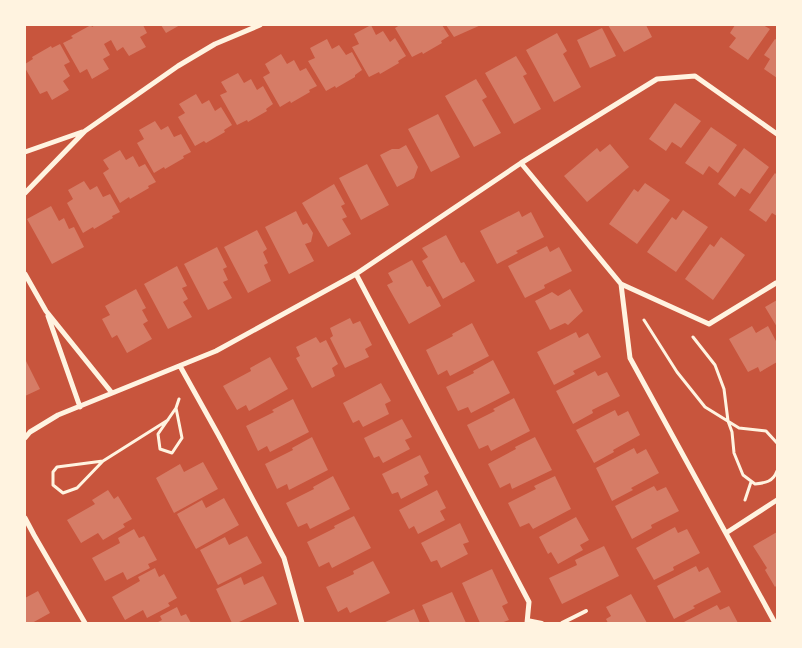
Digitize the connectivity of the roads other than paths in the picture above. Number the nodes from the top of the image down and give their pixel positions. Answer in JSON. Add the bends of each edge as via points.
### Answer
{"nodes":[{"id":1,"x":260,"y":25,"type":"edge"},
{"id":2,"x":85,"y":131,"type":"junction"},
{"id":3,"x":777,"y":134,"type":"edge"},
{"id":4,"x":25,"y":152,"type":"edge"},
{"id":5,"x":521,"y":163,"type":"junction"},
{"id":6,"x":25,"y":193,"type":"edge"},
{"id":7,"x":25,"y":274,"type":"edge"},
{"id":8,"x":356,"y":274,"type":"junction"},
{"id":9,"x":776,"y":283,"type":"edge"},
{"id":10,"x":620,"y":284,"type":"junction"},
{"id":11,"x":46,"y":311,"type":"junction"},
{"id":12,"x":180,"y":366,"type":"junction"},
{"id":13,"x":112,"y":393,"type":"junction"},
{"id":14,"x":80,"y":407,"type":"junction"},
{"id":15,"x":25,"y":438,"type":"edge"},
{"id":16,"x":777,"y":500,"type":"edge"},
{"id":17,"x":25,"y":518,"type":"edge"},
{"id":18,"x":726,"y":533,"type":"junction"},
{"id":19,"x":586,"y":611,"type":"dead end"},
{"id":20,"x":527,"y":622,"type":"edge"},
{"id":21,"x":85,"y":623,"type":"edge"},
{"id":22,"x":302,"y":623,"type":"edge"},
{"id":23,"x":542,"y":623,"type":"edge"},
{"id":24,"x":562,"y":623,"type":"edge"},
{"id":25,"x":775,"y":623,"type":"edge"}],
"edges":[{"from":1,"to":2,"type":"street","via":[[216,44],[178,66]]},
{"from":2,"to":4,"type":"street"},
{"from":2,"to":6,"type":"street"},
{"from":3,"to":5,"type":"street","via":[[695,76],[656,79]]},
{"from":5,"to":8,"type":"street"},
{"from":5,"to":10,"type":"street"},
{"from":7,"to":11,"type":"street"},
{"from":8,"to":12,"type":"street","via":[[216,351]]},
{"from":8,"to":20,"type":"street","via":[[529,602]]},
{"from":9,"to":10,"type":"street","via":[[709,324]]},
{"from":10,"to":18,"type":"street","via":[[630,358]]},
{"from":11,"to":13,"type":"street"},
{"from":11,"to":14,"type":"street"},
{"from":12,"to":13,"type":"street"},
{"from":12,"to":22,"type":"street","via":[[284,558]]},
{"from":13,"to":14,"type":"street"},
{"from":14,"to":15,"type":"street","via":[[58,415]]},
{"from":16,"to":18,"type":"street"},
{"from":17,"to":21,"type":"street"},
{"from":18,"to":25,"type":"street"},
{"from":19,"to":24,"type":"lane"},
{"from":20,"to":23,"type":"lane"}]}
